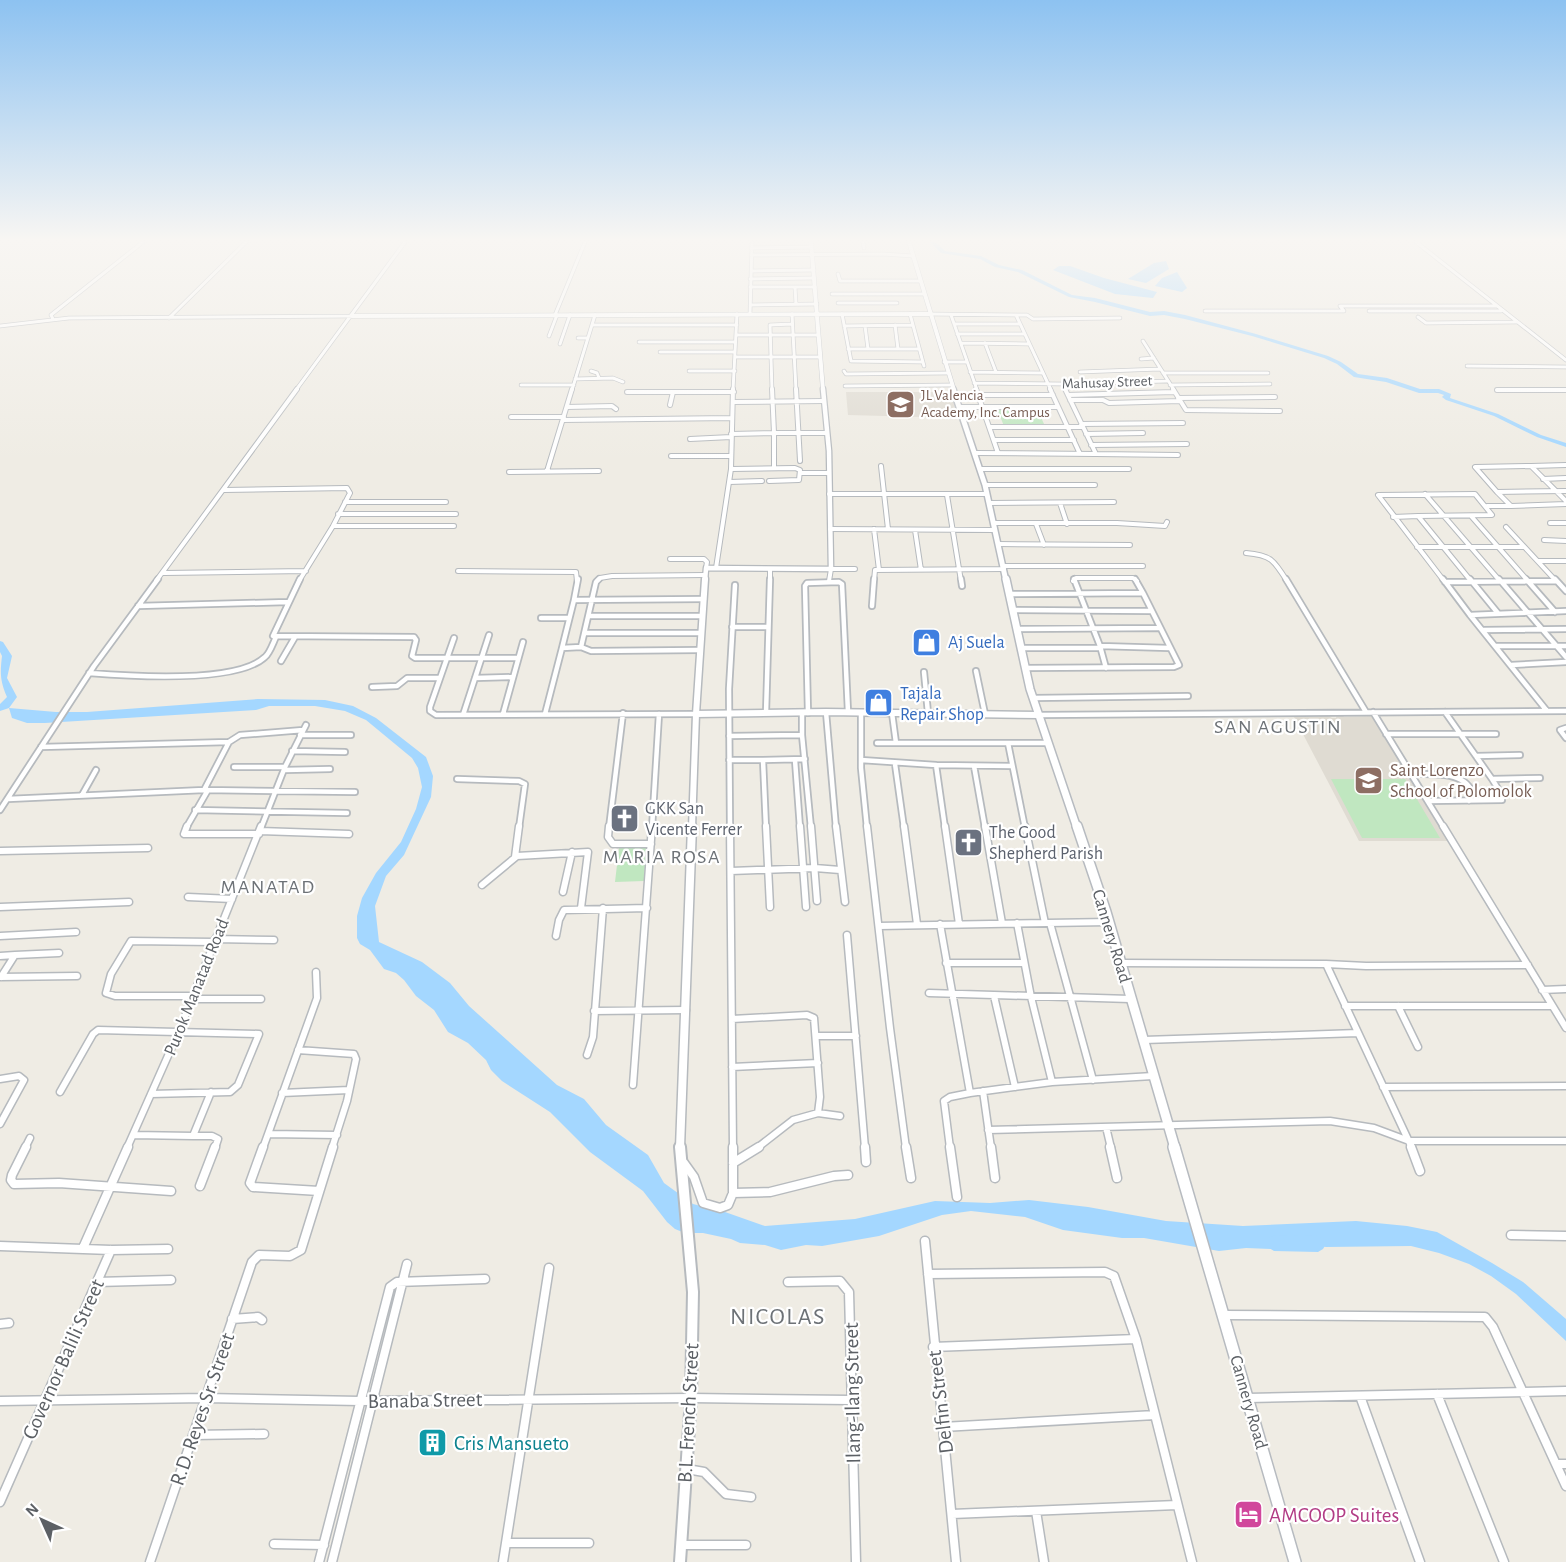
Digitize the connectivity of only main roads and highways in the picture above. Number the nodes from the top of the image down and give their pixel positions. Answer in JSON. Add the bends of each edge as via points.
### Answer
{"nodes":[{"id":1,"x":929,"y":315,"type":"edge"},
{"id":2,"x":1295,"y":1562,"type":"edge"}],
"edges":[{"from":1,"to":2,"type":"main road","name":"Cannery Road","via":[[985,485],[1033,698],[1109,922]]}]}
